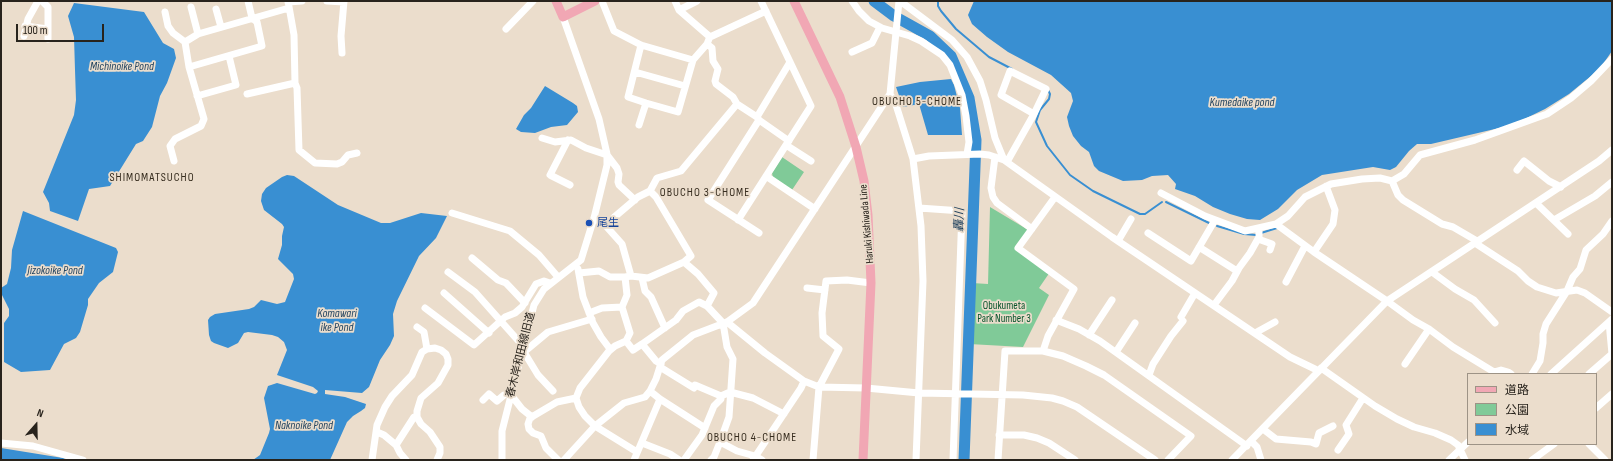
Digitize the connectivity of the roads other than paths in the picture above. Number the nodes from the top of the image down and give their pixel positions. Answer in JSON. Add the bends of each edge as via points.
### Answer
{"nodes":[{"id":1,"x":38,"y":1,"type":"edge"},
{"id":2,"x":42,"y":1,"type":"edge"},
{"id":3,"x":248,"y":1,"type":"edge"},
{"id":4,"x":302,"y":1,"type":"edge"},
{"id":5,"x":327,"y":1,"type":"edge"},
{"id":6,"x":533,"y":1,"type":"edge"},
{"id":7,"x":556,"y":1,"type":"edge"},
{"id":8,"x":595,"y":1,"type":"edge"},
{"id":9,"x":602,"y":1,"type":"edge"},
{"id":10,"x":675,"y":1,"type":"edge"},
{"id":11,"x":697,"y":1,"type":"edge"},
{"id":12,"x":761,"y":1,"type":"edge"},
{"id":13,"x":794,"y":1,"type":"edge"},
{"id":14,"x":852,"y":1,"type":"edge"},
{"id":15,"x":899,"y":1,"type":"edge"},
{"id":16,"x":344,"y":2,"type":"edge"},
{"id":17,"x":289,"y":4,"type":"edge"},
{"id":18,"x":191,"y":7,"type":"dead end"},
{"id":19,"x":216,"y":9,"type":"dead end"},
{"id":20,"x":679,"y":10,"type":"junction"},
{"id":21,"x":766,"y":11,"type":"junction"},
{"id":22,"x":165,"y":12,"type":"dead end"},
{"id":23,"x":563,"y":17,"type":"junction"},
{"id":24,"x":252,"y":18,"type":"junction"},
{"id":25,"x":26,"y":26,"type":"junction"},
{"id":26,"x":880,"y":27,"type":"junction"},
{"id":27,"x":221,"y":28,"type":"junction"},
{"id":28,"x":506,"y":29,"type":"dead end"},
{"id":29,"x":48,"y":30,"type":"junction"},
{"id":30,"x":896,"y":33,"type":"junction"},
{"id":31,"x":198,"y":34,"type":"junction"},
{"id":32,"x":24,"y":36,"type":"dead end"},
{"id":33,"x":48,"y":39,"type":"dead end"},
{"id":34,"x":709,"y":41,"type":"junction"},
{"id":35,"x":185,"y":42,"type":"junction"},
{"id":36,"x":641,"y":45,"type":"junction"},
{"id":37,"x":852,"y":52,"type":"dead end"},
{"id":38,"x":342,"y":53,"type":"dead end"},
{"id":39,"x":229,"y":56,"type":"junction"},
{"id":40,"x":1612,"y":59,"type":"edge"},
{"id":41,"x":693,"y":60,"type":"junction"},
{"id":42,"x":790,"y":62,"type":"junction"},
{"id":43,"x":189,"y":67,"type":"junction"},
{"id":44,"x":635,"y":72,"type":"junction"},
{"id":45,"x":295,"y":83,"type":"junction"},
{"id":46,"x":685,"y":86,"type":"junction"},
{"id":47,"x":247,"y":94,"type":"dead end"},
{"id":48,"x":890,"y":94,"type":"junction"},
{"id":49,"x":197,"y":96,"type":"junction"},
{"id":50,"x":646,"y":103,"type":"junction"},
{"id":51,"x":737,"y":104,"type":"junction"},
{"id":52,"x":1034,"y":114,"type":"junction"},
{"id":53,"x":758,"y":119,"type":"junction"},
{"id":54,"x":639,"y":125,"type":"dead end"},
{"id":55,"x":542,"y":138,"type":"dead end"},
{"id":56,"x":568,"y":140,"type":"junction"},
{"id":57,"x":788,"y":143,"type":"junction"},
{"id":58,"x":856,"y":147,"type":"junction"},
{"id":59,"x":1612,"y":150,"type":"edge"},
{"id":60,"x":357,"y":153,"type":"dead end"},
{"id":61,"x":967,"y":154,"type":"junction"},
{"id":62,"x":607,"y":156,"type":"junction"},
{"id":63,"x":995,"y":157,"type":"junction"},
{"id":64,"x":912,"y":159,"type":"junction"},
{"id":65,"x":174,"y":161,"type":"dead end"},
{"id":66,"x":811,"y":161,"type":"dead end"},
{"id":67,"x":1006,"y":161,"type":"junction"},
{"id":68,"x":1517,"y":170,"type":"dead end"},
{"id":69,"x":766,"y":176,"type":"junction"},
{"id":70,"x":1392,"y":181,"type":"junction"},
{"id":71,"x":1612,"y":182,"type":"edge"},
{"id":72,"x":570,"y":185,"type":"dead end"},
{"id":73,"x":1326,"y":186,"type":"junction"},
{"id":74,"x":1561,"y":187,"type":"junction"},
{"id":75,"x":650,"y":191,"type":"junction"},
{"id":76,"x":1161,"y":193,"type":"dead end"},
{"id":77,"x":1055,"y":197,"type":"junction"},
{"id":78,"x":635,"y":200,"type":"junction"},
{"id":79,"x":1536,"y":203,"type":"junction"},
{"id":80,"x":919,"y":208,"type":"junction"},
{"id":81,"x":815,"y":209,"type":"junction"},
{"id":82,"x":452,"y":213,"type":"dead end"},
{"id":83,"x":594,"y":218,"type":"junction"},
{"id":84,"x":1131,"y":219,"type":"dead end"},
{"id":85,"x":738,"y":220,"type":"junction"},
{"id":86,"x":1215,"y":220,"type":"junction"},
{"id":87,"x":1554,"y":220,"type":"junction"},
{"id":88,"x":1612,"y":221,"type":"edge"},
{"id":89,"x":605,"y":224,"type":"junction"},
{"id":90,"x":1276,"y":224,"type":"junction"},
{"id":91,"x":1032,"y":228,"type":"junction"},
{"id":92,"x":1259,"y":229,"type":"junction"},
{"id":93,"x":758,"y":233,"type":"dead end"},
{"id":94,"x":1148,"y":233,"type":"dead end"},
{"id":95,"x":1568,"y":234,"type":"dead end"},
{"id":96,"x":1258,"y":238,"type":"junction"},
{"id":97,"x":1118,"y":240,"type":"junction"},
{"id":98,"x":1476,"y":242,"type":"junction"},
{"id":99,"x":1305,"y":246,"type":"junction"},
{"id":100,"x":1200,"y":247,"type":"junction"},
{"id":101,"x":1270,"y":250,"type":"dead end"},
{"id":102,"x":1314,"y":252,"type":"junction"},
{"id":103,"x":472,"y":258,"type":"dead end"},
{"id":104,"x":684,"y":262,"type":"junction"},
{"id":105,"x":578,"y":263,"type":"junction"},
{"id":106,"x":1237,"y":271,"type":"junction"},
{"id":107,"x":448,"y":272,"type":"dead end"},
{"id":108,"x":1432,"y":272,"type":"junction"},
{"id":109,"x":579,"y":273,"type":"junction"},
{"id":110,"x":558,"y":277,"type":"junction"},
{"id":111,"x":628,"y":277,"type":"junction"},
{"id":112,"x":642,"y":278,"type":"junction"},
{"id":113,"x":1286,"y":282,"type":"dead end"},
{"id":114,"x":550,"y":283,"type":"junction"},
{"id":115,"x":871,"y":283,"type":"junction"},
{"id":116,"x":807,"y":288,"type":"dead end"},
{"id":117,"x":825,"y":290,"type":"junction"},
{"id":118,"x":1567,"y":291,"type":"junction"},
{"id":119,"x":444,"y":293,"type":"dead end"},
{"id":120,"x":1195,"y":293,"type":"junction"},
{"id":121,"x":1112,"y":300,"type":"dead end"},
{"id":122,"x":1387,"y":301,"type":"junction"},
{"id":123,"x":525,"y":303,"type":"junction"},
{"id":124,"x":1214,"y":305,"type":"junction"},
{"id":125,"x":707,"y":306,"type":"junction"},
{"id":126,"x":622,"y":307,"type":"junction"},
{"id":127,"x":425,"y":308,"type":"dead end"},
{"id":128,"x":1612,"y":312,"type":"edge"},
{"id":129,"x":591,"y":316,"type":"junction"},
{"id":130,"x":1056,"y":320,"type":"junction"},
{"id":131,"x":1610,"y":321,"type":"edge"},
{"id":132,"x":502,"y":322,"type":"junction"},
{"id":133,"x":725,"y":322,"type":"junction"},
{"id":134,"x":1275,"y":322,"type":"dead end"},
{"id":135,"x":1135,"y":323,"type":"dead end"},
{"id":136,"x":1495,"y":323,"type":"dead end"},
{"id":137,"x":417,"y":327,"type":"dead end"},
{"id":138,"x":665,"y":328,"type":"junction"},
{"id":139,"x":1429,"y":329,"type":"junction"},
{"id":140,"x":489,"y":333,"type":"junction"},
{"id":141,"x":1255,"y":333,"type":"junction"},
{"id":142,"x":1089,"y":335,"type":"junction"},
{"id":143,"x":626,"y":341,"type":"junction"},
{"id":144,"x":642,"y":344,"type":"junction"},
{"id":145,"x":427,"y":349,"type":"junction"},
{"id":146,"x":610,"y":349,"type":"junction"},
{"id":147,"x":523,"y":350,"type":"junction"},
{"id":148,"x":1043,"y":351,"type":"junction"},
{"id":149,"x":1116,"y":352,"type":"junction"},
{"id":150,"x":1612,"y":354,"type":"edge"},
{"id":151,"x":1405,"y":364,"type":"dead end"},
{"id":152,"x":660,"y":366,"type":"junction"},
{"id":153,"x":1320,"y":370,"type":"junction"},
{"id":154,"x":1510,"y":373,"type":"edge"},
{"id":155,"x":1533,"y":373,"type":"edge"},
{"id":156,"x":1552,"y":373,"type":"edge"},
{"id":157,"x":1590,"y":373,"type":"edge"},
{"id":158,"x":1149,"y":375,"type":"junction"},
{"id":159,"x":804,"y":381,"type":"junction"},
{"id":160,"x":819,"y":387,"type":"junction"},
{"id":161,"x":866,"y":388,"type":"junction"},
{"id":162,"x":553,"y":390,"type":"dead end"},
{"id":163,"x":650,"y":392,"type":"junction"},
{"id":164,"x":730,"y":392,"type":"junction"},
{"id":165,"x":919,"y":393,"type":"junction"},
{"id":166,"x":957,"y":393,"type":"junction"},
{"id":167,"x":511,"y":394,"type":"junction"},
{"id":168,"x":1001,"y":394,"type":"junction"},
{"id":169,"x":1612,"y":394,"type":"edge"},
{"id":170,"x":721,"y":396,"type":"junction"},
{"id":171,"x":576,"y":398,"type":"junction"},
{"id":172,"x":1363,"y":398,"type":"junction"},
{"id":173,"x":660,"y":399,"type":"junction"},
{"id":174,"x":483,"y":400,"type":"dead end"},
{"id":175,"x":1597,"y":407,"type":"edge"},
{"id":176,"x":784,"y":414,"type":"junction"},
{"id":177,"x":418,"y":417,"type":"junction"},
{"id":178,"x":532,"y":417,"type":"junction"},
{"id":179,"x":595,"y":426,"type":"junction"},
{"id":180,"x":1333,"y":426,"type":"dead end"},
{"id":181,"x":705,"y":428,"type":"junction"},
{"id":182,"x":1263,"y":429,"type":"junction"},
{"id":183,"x":377,"y":432,"type":"junction"},
{"id":184,"x":999,"y":435,"type":"junction"},
{"id":185,"x":720,"y":442,"type":"junction"},
{"id":186,"x":1,"y":443,"type":"edge"},
{"id":187,"x":642,"y":443,"type":"junction"},
{"id":188,"x":1467,"y":443,"type":"edge"},
{"id":189,"x":396,"y":444,"type":"junction"},
{"id":190,"x":1249,"y":444,"type":"junction"},
{"id":191,"x":1552,"y":445,"type":"edge"},
{"id":192,"x":1590,"y":445,"type":"edge"},
{"id":193,"x":1461,"y":449,"type":"junction"},
{"id":194,"x":1338,"y":450,"type":"dead end"},
{"id":195,"x":637,"y":452,"type":"junction"},
{"id":196,"x":757,"y":459,"type":"edge"},
{"id":197,"x":83,"y":460,"type":"edge"},
{"id":198,"x":372,"y":460,"type":"edge"},
{"id":199,"x":406,"y":460,"type":"edge"},
{"id":200,"x":437,"y":460,"type":"edge"},
{"id":201,"x":502,"y":460,"type":"edge"},
{"id":202,"x":558,"y":460,"type":"edge"},
{"id":203,"x":564,"y":460,"type":"edge"},
{"id":204,"x":634,"y":460,"type":"edge"},
{"id":205,"x":679,"y":460,"type":"edge"},
{"id":206,"x":684,"y":460,"type":"edge"},
{"id":207,"x":711,"y":460,"type":"edge"},
{"id":208,"x":813,"y":460,"type":"edge"},
{"id":209,"x":863,"y":460,"type":"edge"},
{"id":210,"x":916,"y":460,"type":"edge"},
{"id":211,"x":953,"y":460,"type":"edge"},
{"id":212,"x":998,"y":460,"type":"edge"},
{"id":213,"x":1075,"y":460,"type":"edge"},
{"id":214,"x":1155,"y":460,"type":"edge"},
{"id":215,"x":1168,"y":460,"type":"edge"},
{"id":216,"x":1232,"y":460,"type":"edge"},
{"id":217,"x":1262,"y":460,"type":"edge"},
{"id":218,"x":1449,"y":460,"type":"edge"},
{"id":219,"x":1465,"y":460,"type":"edge"},
{"id":220,"x":1532,"y":460,"type":"edge"},
{"id":221,"x":1605,"y":460,"type":"edge"}],
"edges":[{"from":1,"to":25,"type":"street"},
{"from":2,"to":29,"type":"street","via":[[48,6]]},
{"from":3,"to":24,"type":"street"},
{"from":4,"to":17,"type":"street"},
{"from":5,"to":16,"type":"street"},
{"from":6,"to":28,"type":"street"},
{"from":7,"to":23,"type":"main road"},
{"from":8,"to":23,"type":"main road"},
{"from":9,"to":36,"type":"street","via":[[614,31]]},
{"from":10,"to":20,"type":"street"},
{"from":11,"to":20,"type":"street"},
{"from":12,"to":21,"type":"street"},
{"from":13,"to":58,"type":"main road","name":"Haruki Kishiwada Line","via":[[840,97]]},
{"from":14,"to":26,"type":"street","via":[[869,21]]},
{"from":15,"to":30,"type":"street"},
{"from":15,"to":67,"type":"street","via":[[952,40],[967,57],[980,80],[995,138]]},
{"from":16,"to":38,"type":"street"},
{"from":17,"to":24,"type":"street"},
{"from":17,"to":45,"type":"street","via":[[294,35]]},
{"from":18,"to":31,"type":"street"},
{"from":19,"to":27,"type":"street"},
{"from":20,"to":34,"type":"street"},
{"from":21,"to":34,"type":"street"},
{"from":21,"to":42,"type":"street"},
{"from":22,"to":35,"type":"street","via":[[168,26]]},
{"from":23,"to":62,"type":"street","via":[[596,109]]},
{"from":24,"to":27,"type":"street"},
{"from":24,"to":39,"type":"street","via":[[257,22],[262,46]]},
{"from":25,"to":29,"type":"street"},
{"from":25,"to":32,"type":"street"},
{"from":26,"to":30,"type":"street"},
{"from":26,"to":37,"type":"street","via":[[872,43]]},
{"from":27,"to":31,"type":"street"},
{"from":29,"to":33,"type":"street"},
{"from":30,"to":48,"type":"street"},
{"from":30,"to":61,"type":"street","via":[[921,41],[942,55],[950,65],[962,94],[969,142]]},
{"from":31,"to":35,"type":"street"},
{"from":34,"to":41,"type":"street"},
{"from":34,"to":51,"type":"street","via":[[713,61],[718,69],[716,84],[733,97]]},
{"from":35,"to":43,"type":"street"},
{"from":36,"to":41,"type":"street"},
{"from":36,"to":44,"type":"street"},
{"from":39,"to":43,"type":"street"},
{"from":39,"to":49,"type":"street","via":[[236,85]]},
{"from":40,"to":70,"type":"street","via":[[1581,89],[1547,114],[1475,140],[1420,155],[1404,174]]},
{"from":41,"to":46,"type":"street"},
{"from":42,"to":53,"type":"street"},
{"from":42,"to":57,"type":"street","via":[[811,106]]},
{"from":43,"to":49,"type":"street"},
{"from":44,"to":46,"type":"street"},
{"from":44,"to":50,"type":"street","via":[[628,97]]},
{"from":45,"to":47,"type":"street"},
{"from":45,"to":60,"type":"street","via":[[300,150],[315,163],[337,164],[348,155]]},
{"from":46,"to":50,"type":"street","via":[[678,112]]},
{"from":48,"to":58,"type":"street"},
{"from":48,"to":64,"type":"street","via":[[896,105]]},
{"from":49,"to":65,"type":"street","via":[[204,119],[201,126],[175,139],[170,146]]},
{"from":50,"to":54,"type":"street"},
{"from":51,"to":53,"type":"street"},
{"from":51,"to":75,"type":"street","via":[[681,171],[657,178]]},
{"from":52,"to":52,"type":"street","via":[[1046,89],[1010,71],[1001,95]]},
{"from":52,"to":67,"type":"street"},
{"from":53,"to":57,"type":"street"},
{"from":53,"to":85,"type":"street","via":[[708,200]]},
{"from":55,"to":56,"type":"street","via":[[555,142]]},
{"from":56,"to":62,"type":"street"},
{"from":56,"to":72,"type":"street","via":[[550,175]]},
{"from":57,"to":66,"type":"street"},
{"from":57,"to":69,"type":"street"},
{"from":58,"to":81,"type":"street"},
{"from":58,"to":115,"type":"main road","name":"Haruki Kishiwada Line","via":[[864,181],[868,216]]},
{"from":59,"to":74,"type":"street"},
{"from":61,"to":63,"type":"street"},
{"from":61,"to":64,"type":"street"},
{"from":62,"to":78,"type":"street","via":[[617,168],[619,185]]},
{"from":62,"to":83,"type":"street"},
{"from":63,"to":67,"type":"street"},
{"from":63,"to":91,"type":"street","via":[[990,188],[993,197],[997,203]]},
{"from":64,"to":80,"type":"street"},
{"from":67,"to":77,"type":"street"},
{"from":68,"to":74,"type":"street","via":[[1524,161]]},
{"from":69,"to":81,"type":"street"},
{"from":69,"to":85,"type":"street"},
{"from":70,"to":73,"type":"street","via":[[1380,178],[1362,179]]},
{"from":70,"to":98,"type":"street","via":[[1403,200]]},
{"from":71,"to":87,"type":"street","via":[[1595,196]]},
{"from":73,"to":90,"type":"street","via":[[1304,197],[1288,216]]},
{"from":73,"to":102,"type":"street","via":[[1335,210],[1334,224]]},
{"from":74,"to":79,"type":"street"},
{"from":75,"to":78,"type":"street"},
{"from":75,"to":104,"type":"street","via":[[690,256]]},
{"from":76,"to":86,"type":"street"},
{"from":77,"to":91,"type":"street"},
{"from":77,"to":97,"type":"street"},
{"from":78,"to":89,"type":"street"},
{"from":79,"to":87,"type":"street"},
{"from":79,"to":98,"type":"street"},
{"from":80,"to":165,"type":"street","via":[[923,251]]},
{"from":80,"to":166,"type":"street","via":[[962,211]]},
{"from":81,"to":133,"type":"street","via":[[753,304]]},
{"from":82,"to":110,"type":"street","via":[[510,231],[539,255]]},
{"from":83,"to":89,"type":"street"},
{"from":83,"to":105,"type":"street"},
{"from":84,"to":97,"type":"street"},
{"from":85,"to":93,"type":"street"},
{"from":86,"to":92,"type":"street","via":[[1245,231]]},
{"from":86,"to":100,"type":"street"},
{"from":87,"to":95,"type":"street"},
{"from":88,"to":118,"type":"street","via":[[1586,250],[1580,269]]},
{"from":89,"to":111,"type":"street","via":[[622,244]]},
{"from":90,"to":92,"type":"street"},
{"from":90,"to":99,"type":"street"},
{"from":91,"to":130,"type":"street","via":[[1018,248],[1074,288]]},
{"from":92,"to":96,"type":"street"},
{"from":94,"to":100,"type":"street","via":[[1191,261]]},
{"from":96,"to":101,"type":"street","via":[[1272,244]]},
{"from":96,"to":106,"type":"street"},
{"from":97,"to":120,"type":"street"},
{"from":98,"to":108,"type":"street"},
{"from":98,"to":118,"type":"street","via":[[1537,286],[1556,293]]},
{"from":99,"to":102,"type":"street"},
{"from":99,"to":113,"type":"street"},
{"from":100,"to":106,"type":"street"},
{"from":102,"to":122,"type":"street"},
{"from":103,"to":123,"type":"street","via":[[498,280],[506,283]]},
{"from":104,"to":112,"type":"street","via":[[654,276]]},
{"from":104,"to":125,"type":"street","via":[[714,293]]},
{"from":105,"to":109,"type":"street"},
{"from":105,"to":110,"type":"street","name":"春木岸和田線旧道"},
{"from":106,"to":124,"type":"street"},
{"from":107,"to":132,"type":"street","via":[[474,292]]},
{"from":108,"to":122,"type":"street"},
{"from":108,"to":136,"type":"street","via":[[1474,300]]},
{"from":109,"to":111,"type":"street","via":[[599,271],[610,277]]},
{"from":109,"to":129,"type":"street","via":[[583,297]]},
{"from":110,"to":114,"type":"street","name":"春木岸和田線旧道"},
{"from":111,"to":112,"type":"street"},
{"from":111,"to":126,"type":"street","via":[[627,295]]},
{"from":112,"to":138,"type":"street","via":[[645,291],[651,297]]},
{"from":114,"to":123,"type":"street","via":[[539,282]]},
{"from":114,"to":147,"type":"street","name":"春木岸和田線旧道","via":[[534,304]]},
{"from":115,"to":117,"type":"street","via":[[826,281]]},
{"from":115,"to":161,"type":"main road","name":"Haruki Kishiwada Line"},
{"from":116,"to":117,"type":"street"},
{"from":117,"to":160,"type":"street","via":[[823,336],[839,349]]},
{"from":118,"to":128,"type":"street","via":[[1577,290],[1585,293]]},
{"from":118,"to":155,"type":"street","via":[[1546,324],[1540,360]]},
{"from":119,"to":140,"type":"street"},
{"from":120,"to":124,"type":"street"},
{"from":120,"to":158,"type":"street"},
{"from":121,"to":142,"type":"street"},
{"from":122,"to":139,"type":"street"},
{"from":122,"to":153,"type":"street"},
{"from":123,"to":132,"type":"street"},
{"from":124,"to":141,"type":"street"},
{"from":125,"to":133,"type":"street"},
{"from":125,"to":138,"type":"street","via":[[699,302],[683,311]]},
{"from":126,"to":129,"type":"street","via":[[602,308]]},
{"from":126,"to":143,"type":"street","via":[[630,332]]},
{"from":127,"to":140,"type":"street","via":[[474,345]]},
{"from":129,"to":146,"type":"street"},
{"from":129,"to":147,"type":"street","via":[[548,332]]},
{"from":130,"to":142,"type":"street"},
{"from":130,"to":148,"type":"street"},
{"from":131,"to":150,"type":"street"},
{"from":131,"to":156,"type":"street"},
{"from":132,"to":140,"type":"street"},
{"from":132,"to":147,"type":"street"},
{"from":133,"to":152,"type":"street","via":[[693,336],[662,360]]},
{"from":133,"to":159,"type":"street"},
{"from":133,"to":164,"type":"street","via":[[727,347],[733,359]]},
{"from":134,"to":141,"type":"street"},
{"from":135,"to":149,"type":"street"},
{"from":137,"to":145,"type":"street","via":[[424,332]]},
{"from":138,"to":144,"type":"street"},
{"from":139,"to":151,"type":"street"},
{"from":139,"to":154,"type":"street","via":[[1494,372],[1501,370]]},
{"from":141,"to":153,"type":"street","via":[[1290,357]]},
{"from":142,"to":149,"type":"street"},
{"from":143,"to":144,"type":"street","via":[[633,350]]},
{"from":143,"to":146,"type":"street"},
{"from":144,"to":152,"type":"street"},
{"from":145,"to":177,"type":"street","via":[[441,350],[448,359],[448,365],[438,383],[418,403]]},
{"from":145,"to":183,"type":"street","via":[[422,352],[412,375],[385,407]]},
{"from":146,"to":171,"type":"street","via":[[583,383]]},
{"from":147,"to":162,"type":"street","via":[[538,375]]},
{"from":147,"to":167,"type":"street","name":"春木岸和田線旧道"},
{"from":148,"to":168,"type":"street","via":[[1005,351]]},
{"from":148,"to":215,"type":"street","via":[[1063,356],[1104,375],[1191,436]]},
{"from":149,"to":158,"type":"street"},
{"from":150,"to":157,"type":"street"},
{"from":152,"to":163,"type":"street"},
{"from":152,"to":170,"type":"street","via":[[694,388],[695,385]]},
{"from":153,"to":172,"type":"street"},
{"from":153,"to":182,"type":"street"},
{"from":158,"to":190,"type":"street"},
{"from":159,"to":160,"type":"street"},
{"from":159,"to":176,"type":"street"},
{"from":160,"to":161,"type":"street"},
{"from":160,"to":208,"type":"street"},
{"from":161,"to":165,"type":"street"},
{"from":161,"to":209,"type":"main road","name":"Haruki Kishiwada Line"},
{"from":163,"to":173,"type":"street"},
{"from":163,"to":179,"type":"street","via":[[645,397],[624,403]]},
{"from":164,"to":170,"type":"street"},
{"from":164,"to":176,"type":"street","via":[[752,398]]},
{"from":164,"to":185,"type":"street","via":[[729,416]]},
{"from":165,"to":166,"type":"street"},
{"from":165,"to":210,"type":"street"},
{"from":166,"to":168,"type":"street"},
{"from":166,"to":211,"type":"street"},
{"from":167,"to":174,"type":"street","via":[[504,395],[497,401],[489,394]]},
{"from":167,"to":178,"type":"street"},
{"from":167,"to":201,"type":"street","name":"春木岸和田線旧道","via":[[502,431]]},
{"from":168,"to":184,"type":"street"},
{"from":168,"to":214,"type":"street","via":[[1039,396],[1062,401],[1095,419]]},
{"from":169,"to":175,"type":"street"},
{"from":170,"to":181,"type":"street"},
{"from":171,"to":178,"type":"street","via":[[557,402]]},
{"from":171,"to":179,"type":"street","via":[[585,416]]},
{"from":172,"to":193,"type":"street","via":[[1397,419],[1451,440]]},
{"from":172,"to":194,"type":"street","via":[[1346,425],[1349,434]]},
{"from":173,"to":181,"type":"street"},
{"from":173,"to":187,"type":"street"},
{"from":176,"to":196,"type":"street"},
{"from":177,"to":189,"type":"street","via":[[414,417]]},
{"from":177,"to":200,"type":"street","via":[[440,447]]},
{"from":178,"to":202,"type":"street","via":[[528,424],[529,429],[541,436],[546,448]]},
{"from":179,"to":195,"type":"street"},
{"from":179,"to":203,"type":"street"},
{"from":180,"to":182,"type":"street","via":[[1319,433],[1316,444],[1276,439]]},
{"from":181,"to":206,"type":"street"},
{"from":182,"to":190,"type":"street"},
{"from":183,"to":189,"type":"street"},
{"from":183,"to":198,"type":"street"},
{"from":184,"to":212,"type":"street"},
{"from":184,"to":213,"type":"street","via":[[1037,438]]},
{"from":185,"to":196,"type":"street"},
{"from":185,"to":207,"type":"street"},
{"from":186,"to":197,"type":"street","via":[[33,446]]},
{"from":187,"to":195,"type":"street"},
{"from":187,"to":205,"type":"street"},
{"from":188,"to":193,"type":"street"},
{"from":189,"to":199,"type":"street"},
{"from":190,"to":216,"type":"street"},
{"from":190,"to":217,"type":"street","via":[[1257,447]]},
{"from":191,"to":220,"type":"street"},
{"from":192,"to":221,"type":"street"},
{"from":193,"to":218,"type":"street"},
{"from":193,"to":219,"type":"street"},
{"from":195,"to":204,"type":"street"}]}
